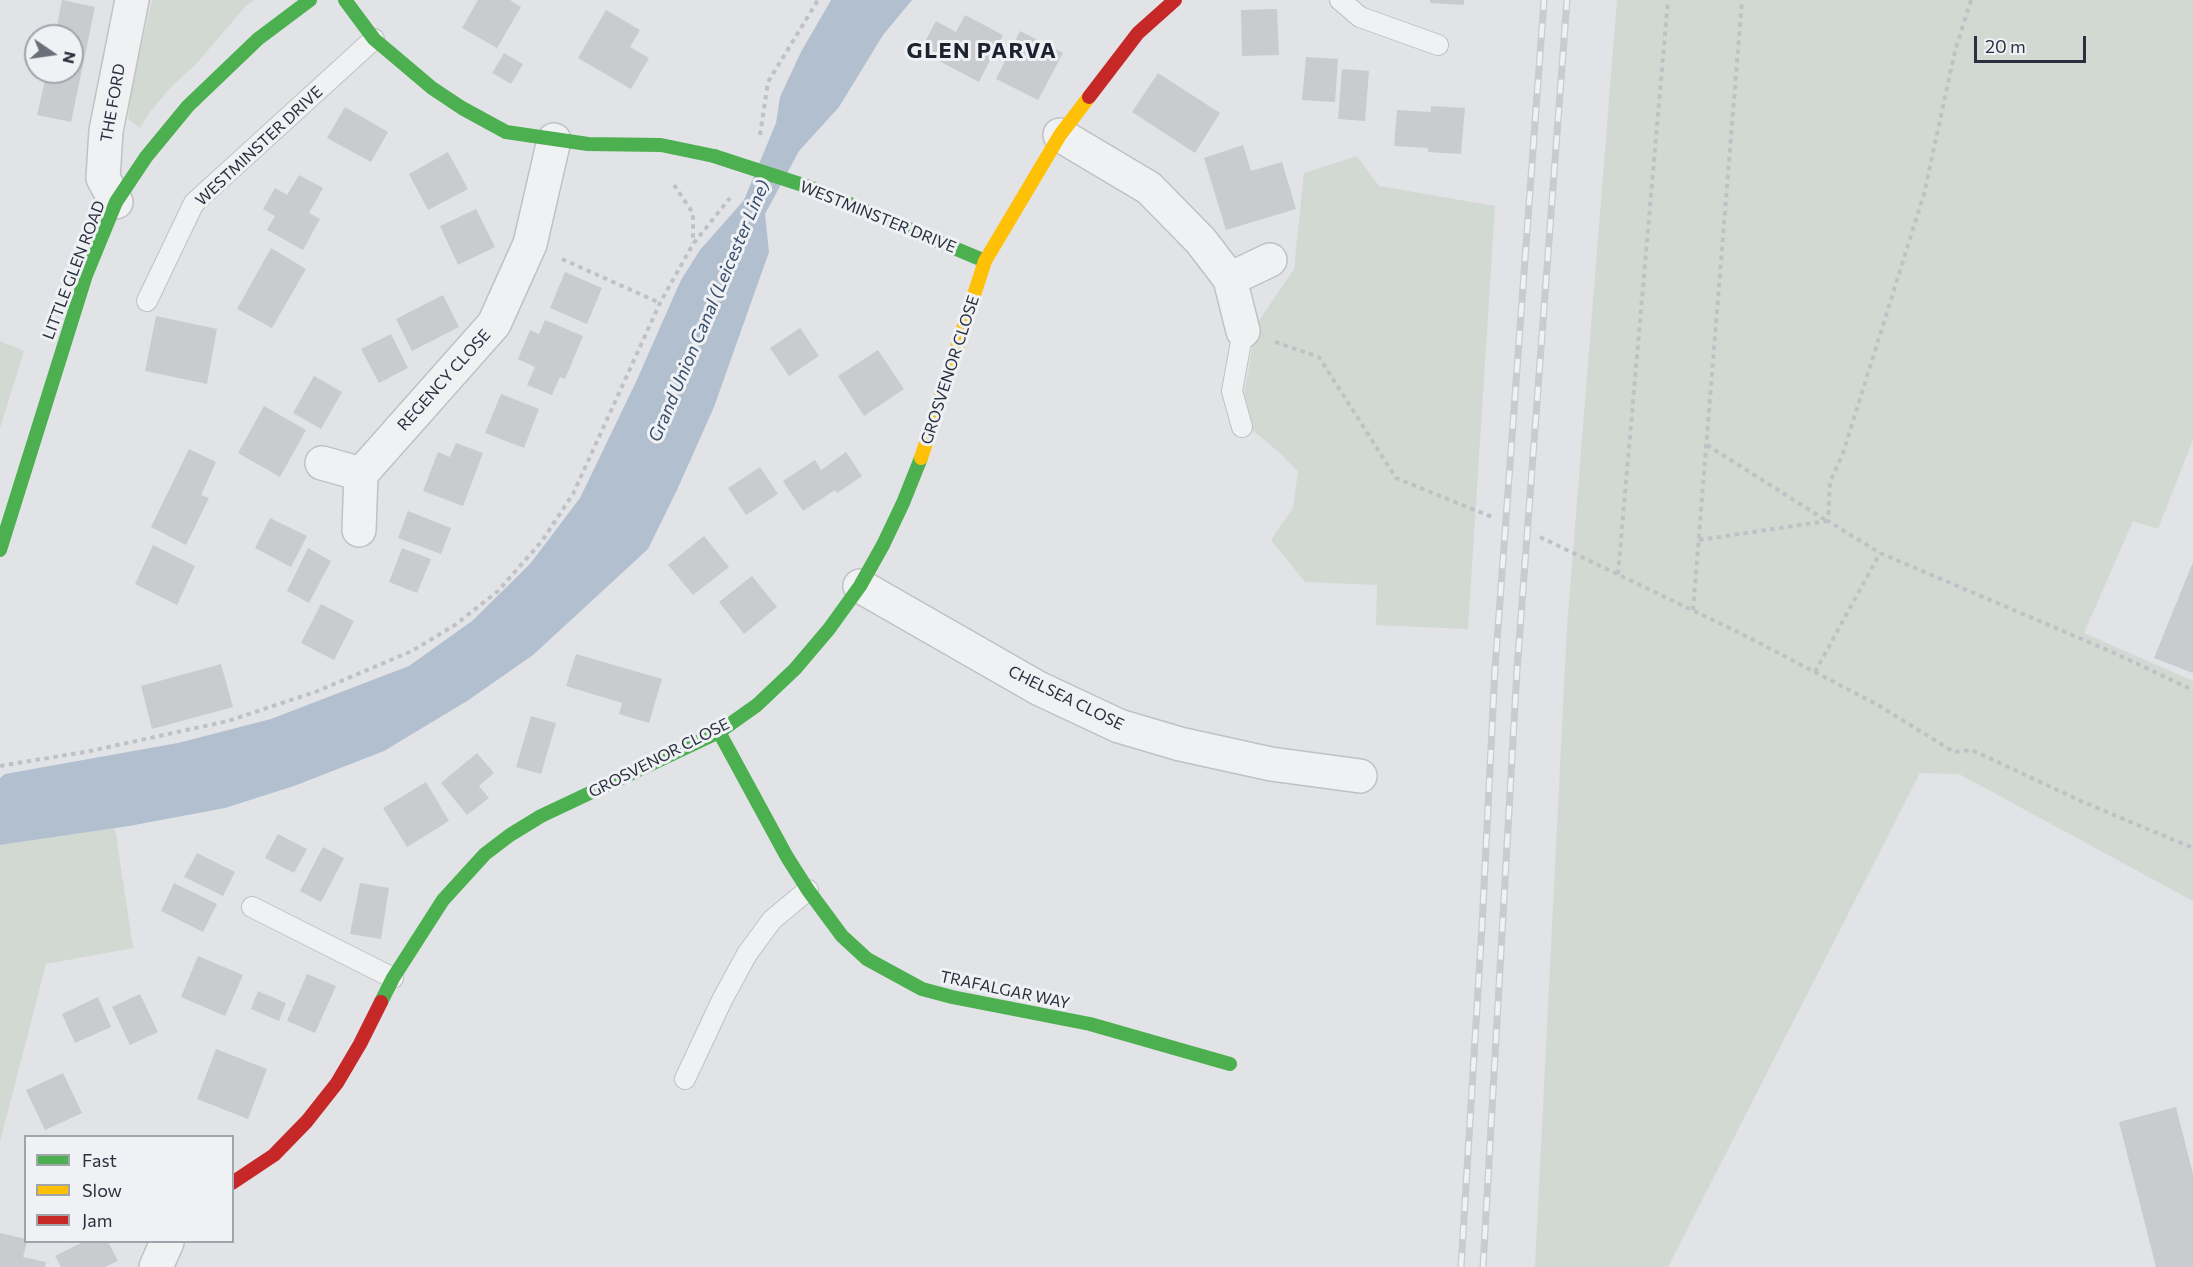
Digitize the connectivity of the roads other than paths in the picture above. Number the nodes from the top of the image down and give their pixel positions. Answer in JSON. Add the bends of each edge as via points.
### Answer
{"nodes":[{"id":1,"x":132,"y":0,"type":"edge"},
{"id":2,"x":310,"y":0,"type":"edge"},
{"id":3,"x":345,"y":0,"type":"edge"},
{"id":4,"x":1175,"y":0,"type":"edge"},
{"id":5,"x":1340,"y":0,"type":"edge"},
{"id":6,"x":374,"y":39,"type":"junction"},
{"id":7,"x":1438,"y":45,"type":"dead end"},
{"id":8,"x":1060,"y":135,"type":"junction"},
{"id":9,"x":554,"y":140,"type":"junction"},
{"id":10,"x":116,"y":202,"type":"junction"},
{"id":11,"x":1270,"y":260,"type":"dead end"},
{"id":12,"x":985,"y":261,"type":"junction"},
{"id":13,"x":1230,"y":279,"type":"junction"},
{"id":14,"x":147,"y":301,"type":"dead end"},
{"id":15,"x":1243,"y":331,"type":"joint"},
{"id":16,"x":1242,"y":426,"type":"dead end"},
{"id":17,"x":322,"y":463,"type":"dead end"},
{"id":18,"x":361,"y":474,"type":"junction"},
{"id":19,"x":359,"y":530,"type":"dead end"},
{"id":20,"x":0,"y":550,"type":"edge"},
{"id":21,"x":860,"y":586,"type":"junction"},
{"id":22,"x":719,"y":732,"type":"junction"},
{"id":23,"x":1360,"y":776,"type":"dead end"},
{"id":24,"x":808,"y":890,"type":"junction"},
{"id":25,"x":252,"y":907,"type":"dead end"},
{"id":26,"x":393,"y":978,"type":"junction"},
{"id":27,"x":1230,"y":1064,"type":"dead end"},
{"id":28,"x":685,"y":1079,"type":"dead end"},
{"id":29,"x":234,"y":1181,"type":"edge"},
{"id":30,"x":168,"y":1243,"type":"edge"},
{"id":31,"x":156,"y":1267,"type":"edge"}],
"edges":[{"from":1,"to":10,"type":"street","name":"THE FORD","via":[[106,131],[103,178]]},
{"from":2,"to":10,"type":"street","name":"LITTLE GLEN ROAD","via":[[258,39],[188,106]]},
{"from":3,"to":6,"type":"street","name":"WESTMINSTER DRIVE"},
{"from":4,"to":8,"type":"street","name":"GROSVENOR CLOSE","via":[[1138,33]]},
{"from":5,"to":7,"type":"lane","via":[[1360,16]]},
{"from":6,"to":9,"type":"street","name":"WESTMINSTER DRIVE","via":[[462,108],[506,132]]},
{"from":6,"to":14,"type":"lane","name":"WESTMINSTER DRIVE","via":[[194,203]]},
{"from":8,"to":12,"type":"street","name":"GROSVENOR CLOSE"},
{"from":8,"to":13,"type":"street","via":[[1149,188],[1202,241]]},
{"from":9,"to":12,"type":"street","name":"WESTMINSTER DRIVE","bridge":true,"via":[[661,145],[714,156],[809,187]]},
{"from":9,"to":18,"type":"street","name":"REGENCY CLOSE","via":[[530,244],[494,324]]},
{"from":10,"to":20,"type":"street","name":"LITTLE GLEN ROAD","via":[[86,274]]},
{"from":11,"to":13,"type":"street"},
{"from":12,"to":21,"type":"street","name":"GROSVENOR CLOSE","via":[[923,452],[888,534]]},
{"from":13,"to":15,"type":"street"},
{"from":15,"to":16,"type":"lane","via":[[1232,391]]},
{"from":17,"to":18,"type":"street"},
{"from":18,"to":19,"type":"street"},
{"from":21,"to":22,"type":"street","name":"GROSVENOR CLOSE","via":[[795,669],[757,705]]},
{"from":21,"to":23,"type":"street","name":"CHELSEA CLOSE","via":[[1038,688],[1119,726],[1271,764]]},
{"from":22,"to":24,"type":"street","name":"TRAFALGAR WAY"},
{"from":22,"to":26,"type":"street","name":"GROSVENOR CLOSE","via":[[541,816],[510,835],[485,854],[443,900]]},
{"from":24,"to":27,"type":"street","name":"TRAFALGAR WAY","via":[[842,936],[867,959],[922,988],[1090,1024]]},
{"from":24,"to":28,"type":"lane","via":[[772,920],[747,954]]},
{"from":25,"to":26,"type":"lane"},
{"from":26,"to":29,"type":"street","name":"GROSVENOR CLOSE","via":[[360,1044],[307,1121],[274,1155]]},
{"from":30,"to":31,"type":"street"}]}
